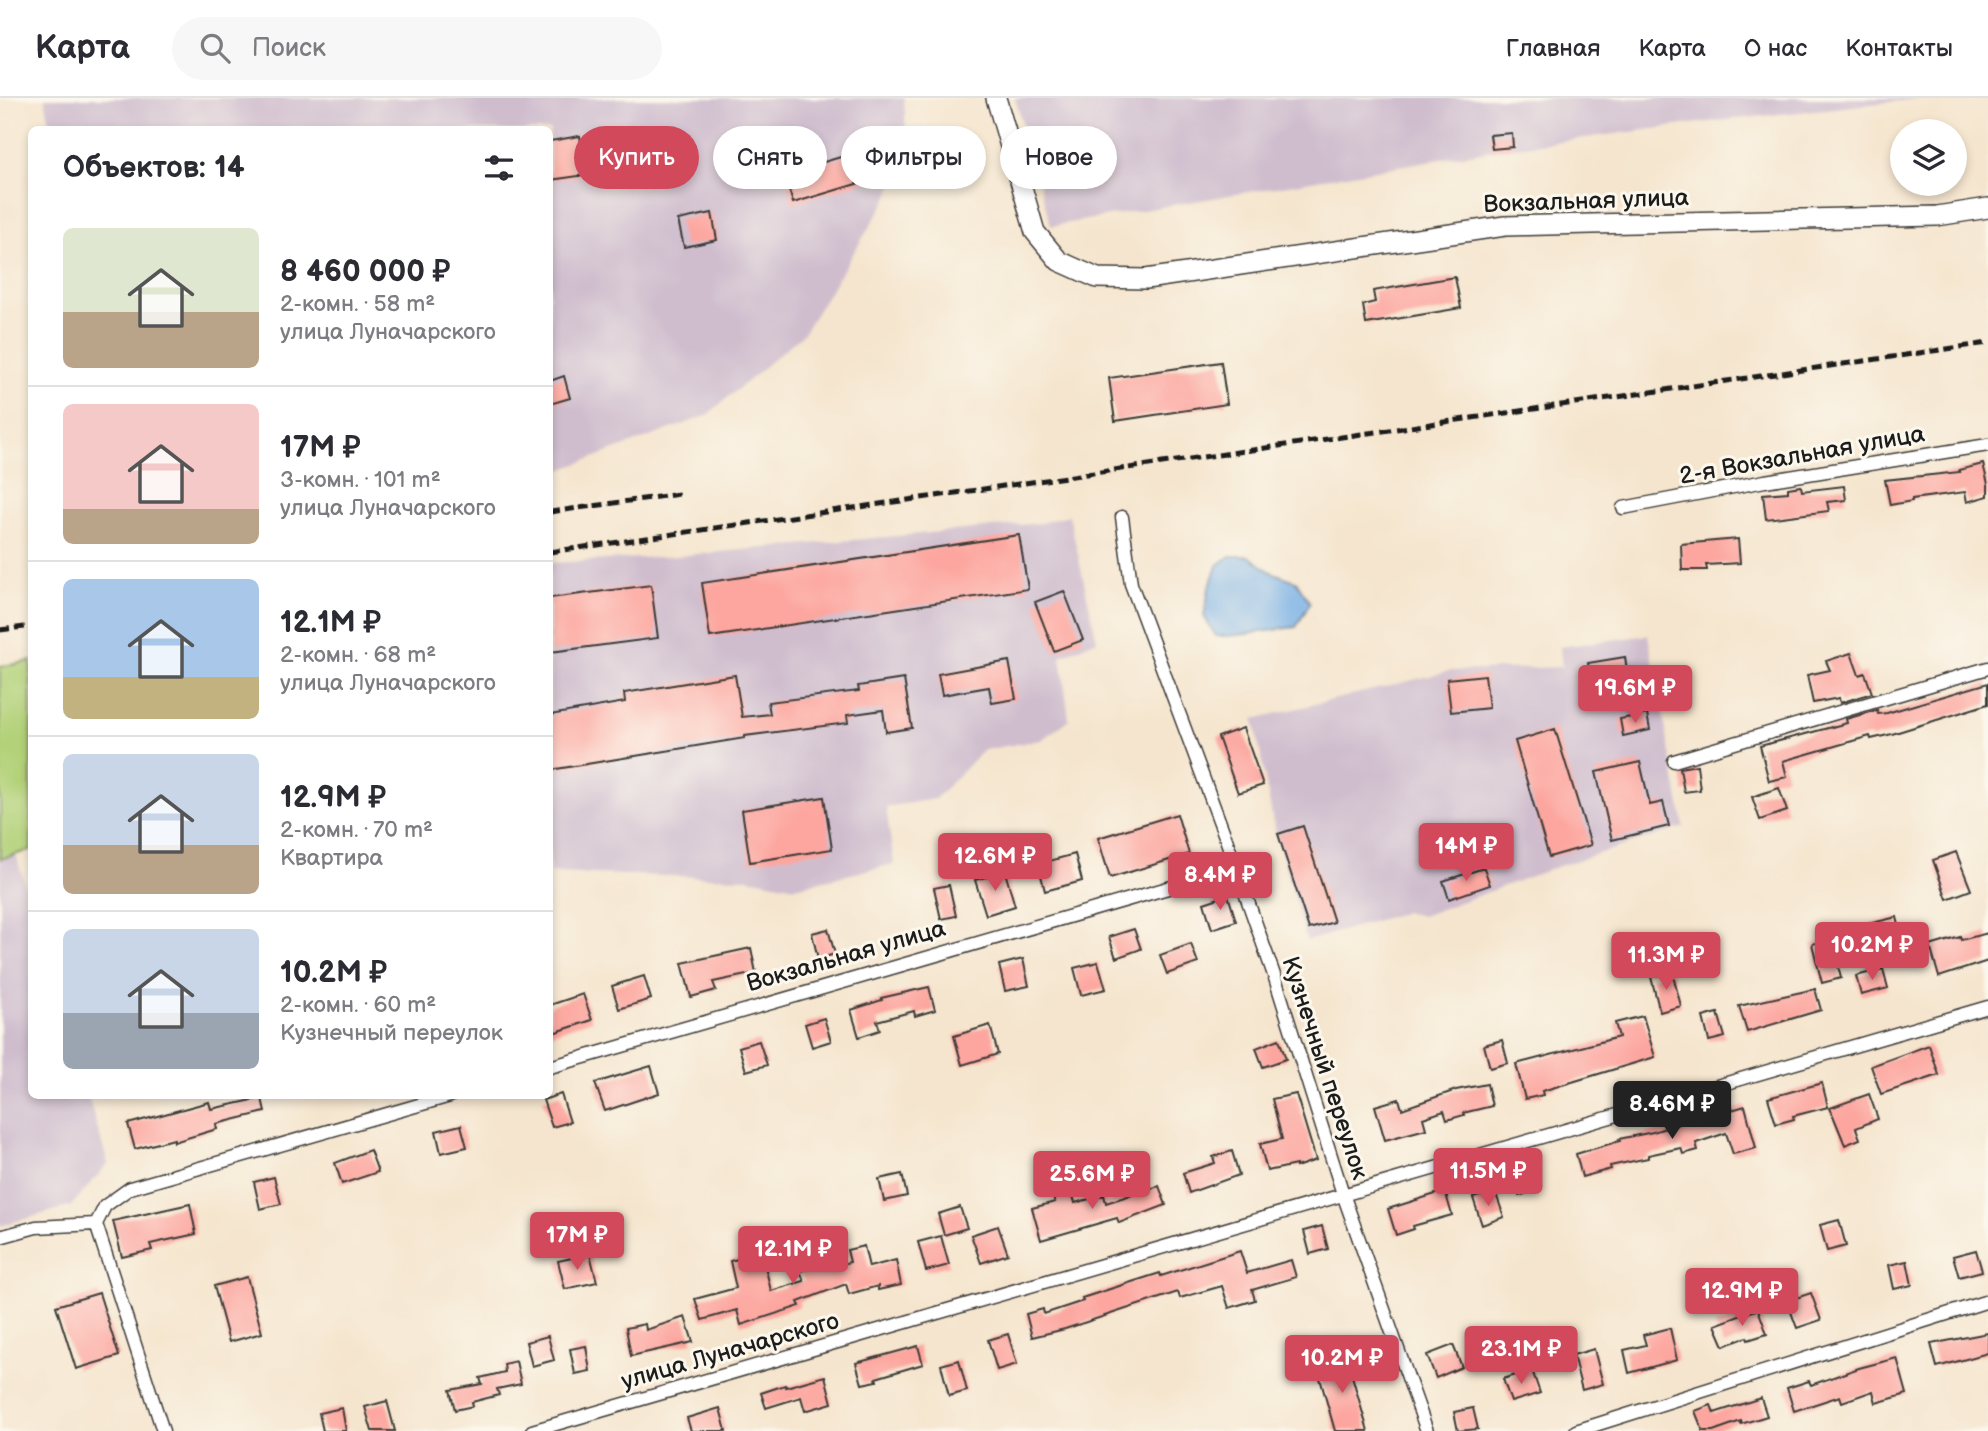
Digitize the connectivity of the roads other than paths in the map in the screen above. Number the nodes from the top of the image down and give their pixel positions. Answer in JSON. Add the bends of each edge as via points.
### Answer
{"nodes":[{"id":1,"x":996,"y":98,"type":"edge"},
{"id":2,"x":1988,"y":208,"type":"edge"},
{"id":3,"x":1988,"y":445,"type":"edge"},
{"id":4,"x":1623,"y":508,"type":"dead end"},
{"id":5,"x":1122,"y":517,"type":"dead end"},
{"id":6,"x":1988,"y":668,"type":"edge"},
{"id":7,"x":1674,"y":761,"type":"dead end"},
{"id":8,"x":1237,"y":869,"type":"junction"},
{"id":9,"x":1988,"y":1007,"type":"edge"},
{"id":10,"x":553,"y":1066,"type":"edge"},
{"id":11,"x":440,"y":1099,"type":"edge"},
{"id":12,"x":1343,"y":1194,"type":"junction"},
{"id":13,"x":96,"y":1224,"type":"junction"},
{"id":14,"x":0,"y":1237,"type":"edge"},
{"id":15,"x":1988,"y":1301,"type":"edge"},
{"id":16,"x":163,"y":1431,"type":"edge"},
{"id":17,"x":532,"y":1431,"type":"edge"},
{"id":18,"x":1427,"y":1431,"type":"edge"},
{"id":19,"x":1576,"y":1431,"type":"edge"}],
"edges":[{"from":1,"to":2,"type":"street","name":"Вокзальная улица","via":[[1035,232],[1059,261],[1097,278],[1146,279],[1505,226],[1937,216]]},
{"from":3,"to":4,"type":"street","name":"2-я Вокзальная улица"},
{"from":5,"to":8,"type":"street","name":"Кузнечный переулок","via":[[1131,584]]},
{"from":6,"to":7,"type":"street"},
{"from":8,"to":10,"type":"street","name":"Вокзальная улица"},
{"from":8,"to":12,"type":"street","name":"Кузнечный переулок"},
{"from":9,"to":12,"type":"street","name":"улица Луначарского"},
{"from":11,"to":13,"type":"street","via":[[130,1188],[105,1206]]},
{"from":12,"to":17,"type":"street","name":"улица Луначарского"},
{"from":12,"to":18,"type":"street","name":"Кузнечный переулок"},
{"from":13,"to":14,"type":"street","via":[[36,1227]]},
{"from":13,"to":16,"type":"street"},
{"from":15,"to":19,"type":"street"}]}
